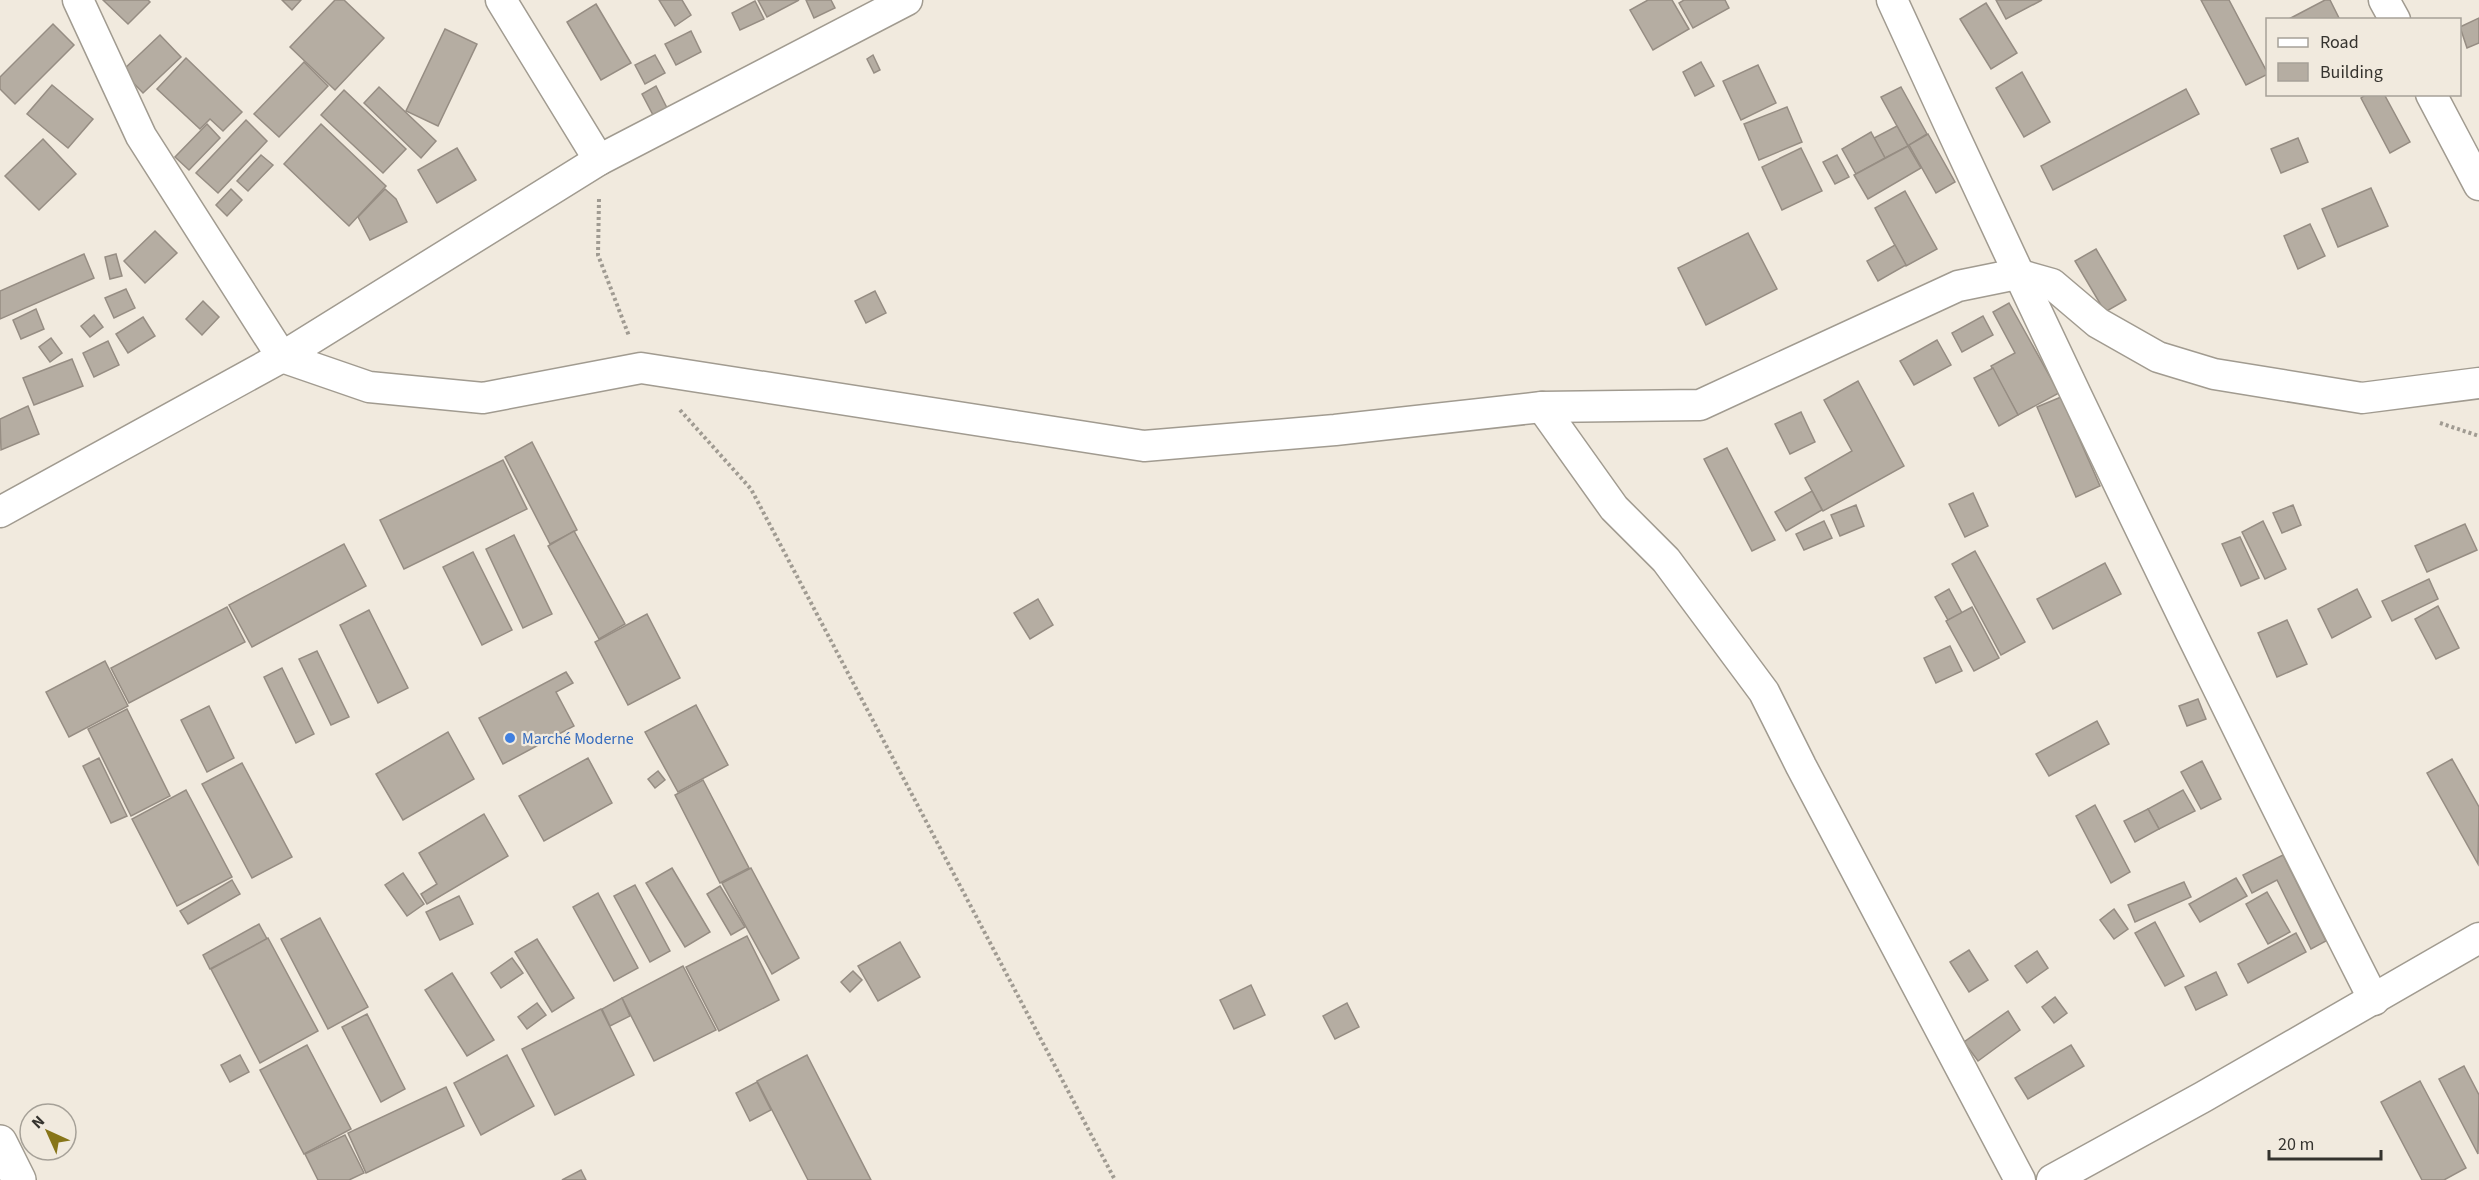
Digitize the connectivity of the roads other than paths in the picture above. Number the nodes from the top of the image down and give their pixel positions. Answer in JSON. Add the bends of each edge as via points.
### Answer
{"nodes":[{"id":1,"x":78,"y":0,"type":"edge"},
{"id":2,"x":501,"y":0,"type":"edge"},
{"id":3,"x":907,"y":0,"type":"edge"},
{"id":4,"x":1892,"y":0,"type":"edge"},
{"id":5,"x":2384,"y":0,"type":"edge"},
{"id":6,"x":2394,"y":18,"type":"edge"},
{"id":7,"x":2432,"y":96,"type":"edge"},
{"id":8,"x":599,"y":160,"type":"junction"},
{"id":9,"x":2479,"y":185,"type":"edge"},
{"id":10,"x":2017,"y":274,"type":"junction"},
{"id":11,"x":282,"y":357,"type":"junction"},
{"id":12,"x":2479,"y":383,"type":"edge"},
{"id":13,"x":1542,"y":407,"type":"junction"},
{"id":14,"x":0,"y":512,"type":"edge"},
{"id":15,"x":2479,"y":938,"type":"edge"},
{"id":16,"x":2374,"y":1000,"type":"junction"},
{"id":17,"x":0,"y":1142,"type":"edge"},
{"id":18,"x":19,"y":1180,"type":"edge"},
{"id":19,"x":2020,"y":1180,"type":"edge"},
{"id":20,"x":2052,"y":1180,"type":"edge"}],
"edges":[{"from":1,"to":11,"type":"street","via":[[141,136]]},
{"from":2,"to":8,"type":"street"},
{"from":3,"to":8,"type":"street"},
{"from":4,"to":10,"type":"street"},
{"from":5,"to":6,"type":"street"},
{"from":7,"to":9,"type":"street"},
{"from":8,"to":11,"type":"street"},
{"from":10,"to":12,"type":"street","via":[[2052,285],[2098,323],[2158,357],[2214,374],[2362,398]]},
{"from":10,"to":13,"type":"street","via":[[1958,286],[1700,405]]},
{"from":10,"to":16,"type":"street","via":[[2226,708]]},
{"from":11,"to":13,"type":"street","via":[[369,387],[483,398],[641,368],[1144,446]]},
{"from":11,"to":14,"type":"street"},
{"from":13,"to":19,"type":"street","via":[[1614,508],[1666,560],[1764,692]]},
{"from":15,"to":16,"type":"street"},
{"from":16,"to":20,"type":"street"},
{"from":17,"to":18,"type":"main road"}]}
